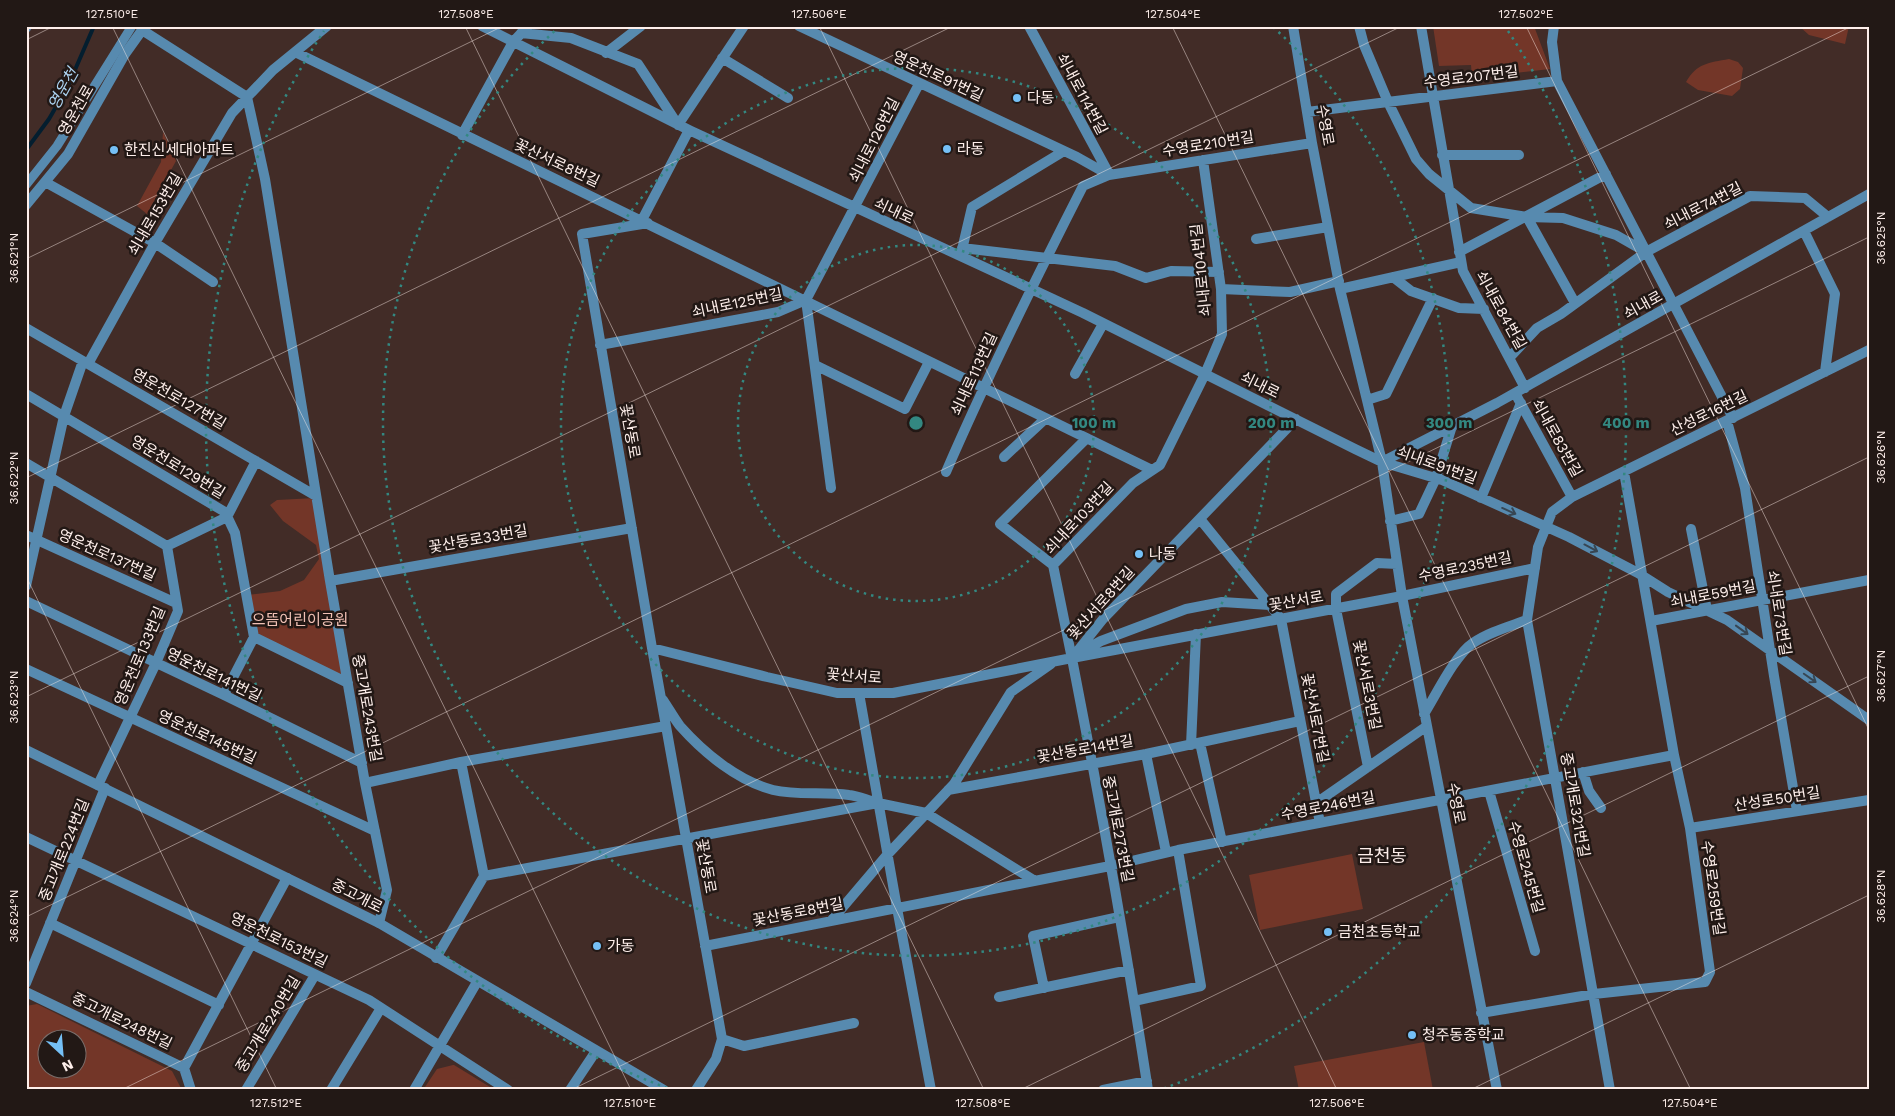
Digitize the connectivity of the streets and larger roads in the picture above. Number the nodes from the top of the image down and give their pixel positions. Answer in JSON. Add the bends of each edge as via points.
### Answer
{"nodes":[{"id":1,"x":132,"y":26,"type":"edge"},
{"id":2,"x":327,"y":26,"type":"edge"},
{"id":3,"x":482,"y":26,"type":"edge"},
{"id":4,"x":641,"y":26,"type":"edge"},
{"id":5,"x":744,"y":26,"type":"edge"},
{"id":6,"x":799,"y":26,"type":"edge"},
{"id":7,"x":1029,"y":26,"type":"edge"},
{"id":8,"x":1293,"y":26,"type":"edge"},
{"id":9,"x":1359,"y":26,"type":"edge"},
{"id":10,"x":1421,"y":26,"type":"edge"},
{"id":11,"x":1554,"y":26,"type":"edge"},
{"id":12,"x":143,"y":28,"type":"edge"},
{"id":13,"x":525,"y":30,"type":"edge"},
{"id":14,"x":513,"y":42,"type":"junction"},
{"id":15,"x":295,"y":52,"type":"junction"},
{"id":16,"x":606,"y":53,"type":"junction"},
{"id":17,"x":722,"y":58,"type":"junction"},
{"id":18,"x":1557,"y":81,"type":"junction"},
{"id":19,"x":919,"y":84,"type":"junction"},
{"id":20,"x":247,"y":97,"type":"junction"},
{"id":21,"x":1432,"y":97,"type":"junction"},
{"id":22,"x":788,"y":98,"type":"dead end"},
{"id":23,"x":1388,"y":102,"type":"junction"},
{"id":24,"x":1307,"y":112,"type":"junction"},
{"id":25,"x":678,"y":125,"type":"junction"},
{"id":26,"x":689,"y":130,"type":"junction"},
{"id":27,"x":462,"y":135,"type":"junction"},
{"id":28,"x":1312,"y":143,"type":"junction"},
{"id":29,"x":1064,"y":151,"type":"junction"},
{"id":30,"x":1442,"y":155,"type":"junction"},
{"id":31,"x":1520,"y":155,"type":"dead end"},
{"id":32,"x":1203,"y":160,"type":"junction"},
{"id":33,"x":1606,"y":174,"type":"junction"},
{"id":34,"x":1109,"y":175,"type":"junction"},
{"id":35,"x":45,"y":182,"type":"junction"},
{"id":36,"x":26,"y":185,"type":"edge"},
{"id":37,"x":1448,"y":190,"type":"junction"},
{"id":38,"x":1869,"y":194,"type":"edge"},
{"id":39,"x":26,"y":205,"type":"edge"},
{"id":40,"x":855,"y":209,"type":"junction"},
{"id":41,"x":1527,"y":217,"type":"junction"},
{"id":42,"x":1828,"y":217,"type":"junction"},
{"id":43,"x":645,"y":221,"type":"junction"},
{"id":44,"x":1328,"y":227,"type":"junction"},
{"id":45,"x":1804,"y":231,"type":"junction"},
{"id":46,"x":1256,"y":240,"type":"dead end"},
{"id":47,"x":155,"y":243,"type":"junction"},
{"id":48,"x":1646,"y":252,"type":"junction"},
{"id":49,"x":961,"y":253,"type":"junction"},
{"id":50,"x":1460,"y":257,"type":"junction"},
{"id":51,"x":1045,"y":259,"type":"junction"},
{"id":52,"x":1219,"y":272,"type":"junction"},
{"id":53,"x":1393,"y":277,"type":"junction"},
{"id":54,"x":213,"y":282,"type":"dead end"},
{"id":55,"x":1340,"y":285,"type":"junction"},
{"id":56,"x":1030,"y":289,"type":"junction"},
{"id":57,"x":1221,"y":289,"type":"junction"},
{"id":58,"x":1433,"y":298,"type":"junction"},
{"id":59,"x":806,"y":300,"type":"junction"},
{"id":60,"x":1575,"y":303,"type":"junction"},
{"id":61,"x":1674,"y":305,"type":"junction"},
{"id":62,"x":1484,"y":309,"type":"junction"},
{"id":63,"x":1103,"y":324,"type":"junction"},
{"id":64,"x":26,"y":328,"type":"edge"},
{"id":65,"x":600,"y":345,"type":"junction"},
{"id":66,"x":1869,"y":350,"type":"edge"},
{"id":67,"x":1510,"y":357,"type":"junction"},
{"id":68,"x":929,"y":362,"type":"junction"},
{"id":69,"x":85,"y":363,"type":"junction"},
{"id":70,"x":815,"y":365,"type":"junction"},
{"id":71,"x":1825,"y":372,"type":"junction"},
{"id":72,"x":1075,"y":374,"type":"dead end"},
{"id":73,"x":1204,"y":374,"type":"junction"},
{"id":74,"x":982,"y":388,"type":"junction"},
{"id":75,"x":1525,"y":388,"type":"junction"},
{"id":76,"x":1515,"y":393,"type":"junction"},
{"id":77,"x":26,"y":394,"type":"edge"},
{"id":78,"x":1367,"y":400,"type":"junction"},
{"id":79,"x":1521,"y":403,"type":"junction"},
{"id":80,"x":64,"y":416,"type":"junction"},
{"id":81,"x":1045,"y":419,"type":"junction"},
{"id":82,"x":1296,"y":419,"type":"junction"},
{"id":83,"x":1730,"y":419,"type":"junction"},
{"id":84,"x":1452,"y":426,"type":"junction"},
{"id":85,"x":1087,"y":438,"type":"junction"},
{"id":86,"x":1004,"y":457,"type":"dead end"},
{"id":87,"x":256,"y":462,"type":"junction"},
{"id":88,"x":1382,"y":462,"type":"junction"},
{"id":89,"x":26,"y":463,"type":"edge"},
{"id":90,"x":1152,"y":470,"type":"junction"},
{"id":91,"x":946,"y":472,"type":"dead end"},
{"id":92,"x":1624,"y":472,"type":"junction"},
{"id":93,"x":51,"y":478,"type":"junction"},
{"id":94,"x":1436,"y":478,"type":"junction"},
{"id":95,"x":831,"y":488,"type":"dead end"},
{"id":96,"x":316,"y":496,"type":"junction"},
{"id":97,"x":1572,"y":497,"type":"junction"},
{"id":98,"x":1480,"y":498,"type":"junction"},
{"id":99,"x":227,"y":517,"type":"junction"},
{"id":100,"x":1200,"y":519,"type":"junction"},
{"id":101,"x":1390,"y":520,"type":"junction"},
{"id":102,"x":632,"y":528,"type":"junction"},
{"id":103,"x":1547,"y":528,"type":"junction"},
{"id":104,"x":1691,"y":529,"type":"dead end"},
{"id":105,"x":26,"y":535,"type":"edge"},
{"id":106,"x":38,"y":540,"type":"junction"},
{"id":107,"x":167,"y":546,"type":"junction"},
{"id":108,"x":1397,"y":564,"type":"junction"},
{"id":109,"x":1053,"y":565,"type":"junction"},
{"id":110,"x":1535,"y":568,"type":"junction"},
{"id":111,"x":1643,"y":576,"type":"junction"},
{"id":112,"x":1869,"y":580,"type":"edge"},
{"id":113,"x":330,"y":581,"type":"junction"},
{"id":114,"x":26,"y":586,"type":"edge"},
{"id":115,"x":1402,"y":596,"type":"junction"},
{"id":116,"x":1762,"y":600,"type":"junction"},
{"id":117,"x":26,"y":601,"type":"edge"},
{"id":118,"x":176,"y":603,"type":"junction"},
{"id":119,"x":1270,"y":605,"type":"junction"},
{"id":120,"x":1336,"y":608,"type":"junction"},
{"id":121,"x":1707,"y":610,"type":"junction"},
{"id":122,"x":1281,"y":619,"type":"junction"},
{"id":123,"x":1527,"y":620,"type":"junction"},
{"id":124,"x":1650,"y":621,"type":"junction"},
{"id":125,"x":1196,"y":634,"type":"junction"},
{"id":126,"x":254,"y":638,"type":"junction"},
{"id":127,"x":652,"y":648,"type":"junction"},
{"id":128,"x":1770,"y":651,"type":"junction"},
{"id":129,"x":1072,"y":658,"type":"junction"},
{"id":130,"x":1055,"y":661,"type":"junction"},
{"id":131,"x":156,"y":663,"type":"junction"},
{"id":132,"x":26,"y":669,"type":"edge"},
{"id":133,"x":348,"y":683,"type":"junction"},
{"id":134,"x":859,"y":693,"type":"junction"},
{"id":135,"x":224,"y":695,"type":"junction"},
{"id":136,"x":661,"y":697,"type":"junction"},
{"id":137,"x":1424,"y":714,"type":"junction"},
{"id":138,"x":130,"y":717,"type":"junction"},
{"id":139,"x":1869,"y":720,"type":"edge"},
{"id":140,"x":1300,"y":721,"type":"junction"},
{"id":141,"x":666,"y":726,"type":"junction"},
{"id":142,"x":1427,"y":726,"type":"junction"},
{"id":143,"x":1196,"y":744,"type":"junction"},
{"id":144,"x":26,"y":750,"type":"edge"},
{"id":145,"x":1146,"y":754,"type":"junction"},
{"id":146,"x":1674,"y":755,"type":"junction"},
{"id":147,"x":461,"y":762,"type":"junction"},
{"id":148,"x":1091,"y":763,"type":"junction"},
{"id":149,"x":362,"y":764,"type":"junction"},
{"id":150,"x":1368,"y":767,"type":"junction"},
{"id":151,"x":1583,"y":772,"type":"junction"},
{"id":152,"x":1555,"y":777,"type":"junction"},
{"id":153,"x":365,"y":783,"type":"junction"},
{"id":154,"x":102,"y":787,"type":"junction"},
{"id":155,"x":948,"y":790,"type":"junction"},
{"id":156,"x":1489,"y":791,"type":"junction"},
{"id":157,"x":1869,"y":800,"type":"edge"},
{"id":158,"x":1441,"y":801,"type":"junction"},
{"id":159,"x":878,"y":803,"type":"junction"},
{"id":160,"x":1316,"y":803,"type":"junction"},
{"id":161,"x":1601,"y":808,"type":"dead end"},
{"id":162,"x":1797,"y":811,"type":"junction"},
{"id":163,"x":926,"y":814,"type":"junction"},
{"id":164,"x":1320,"y":823,"type":"junction"},
{"id":165,"x":1690,"y":828,"type":"junction"},
{"id":166,"x":375,"y":831,"type":"junction"},
{"id":167,"x":26,"y":836,"type":"edge"},
{"id":168,"x":686,"y":840,"type":"junction"},
{"id":169,"x":1222,"y":842,"type":"junction"},
{"id":170,"x":1178,"y":850,"type":"junction"},
{"id":171,"x":1166,"y":852,"type":"junction"},
{"id":172,"x":887,"y":855,"type":"junction"},
{"id":173,"x":76,"y":859,"type":"junction"},
{"id":174,"x":1110,"y":866,"type":"junction"},
{"id":175,"x":484,"y":876,"type":"junction"},
{"id":176,"x":287,"y":878,"type":"junction"},
{"id":177,"x":1035,"y":881,"type":"junction"},
{"id":178,"x":897,"y":908,"type":"junction"},
{"id":179,"x":1119,"y":917,"type":"junction"},
{"id":180,"x":832,"y":921,"type":"junction"},
{"id":181,"x":50,"y":923,"type":"junction"},
{"id":182,"x":379,"y":923,"type":"junction"},
{"id":183,"x":252,"y":944,"type":"junction"},
{"id":184,"x":705,"y":946,"type":"junction"},
{"id":185,"x":1535,"y":951,"type":"dead end"},
{"id":186,"x":436,"y":958,"type":"junction"},
{"id":187,"x":1128,"y":970,"type":"junction"},
{"id":188,"x":315,"y":974,"type":"junction"},
{"id":189,"x":477,"y":982,"type":"junction"},
{"id":190,"x":26,"y":983,"type":"edge"},
{"id":191,"x":1044,"y":988,"type":"junction"},
{"id":192,"x":26,"y":992,"type":"edge"},
{"id":193,"x":1594,"y":994,"type":"junction"},
{"id":194,"x":999,"y":997,"type":"dead end"},
{"id":195,"x":1134,"y":1001,"type":"junction"},
{"id":196,"x":219,"y":1005,"type":"junction"},
{"id":197,"x":381,"y":1008,"type":"junction"},
{"id":198,"x":1481,"y":1013,"type":"junction"},
{"id":199,"x":854,"y":1023,"type":"dead end"},
{"id":200,"x":722,"y":1039,"type":"junction"},
{"id":201,"x":440,"y":1047,"type":"junction"},
{"id":202,"x":596,"y":1051,"type":"junction"},
{"id":203,"x":184,"y":1068,"type":"junction"},
{"id":204,"x":1147,"y":1085,"type":"edge"},
{"id":205,"x":191,"y":1090,"type":"edge"},
{"id":206,"x":246,"y":1090,"type":"edge"},
{"id":207,"x":331,"y":1090,"type":"edge"},
{"id":208,"x":414,"y":1090,"type":"edge"},
{"id":209,"x":508,"y":1090,"type":"edge"},
{"id":210,"x":570,"y":1090,"type":"edge"},
{"id":211,"x":664,"y":1090,"type":"edge"},
{"id":212,"x":696,"y":1090,"type":"edge"},
{"id":213,"x":931,"y":1090,"type":"edge"},
{"id":214,"x":1103,"y":1090,"type":"edge"},
{"id":215,"x":1497,"y":1090,"type":"edge"},
{"id":216,"x":1610,"y":1090,"type":"edge"}],
"edges":[{"from":1,"to":36,"type":"street","via":[[57,146]]},
{"from":2,"to":15,"type":"street","name":"쇠내로153번길"},
{"from":3,"to":14,"type":"street","name":"쇠내로"},
{"from":4,"to":16,"type":"street"},
{"from":5,"to":17,"type":"street"},
{"from":6,"to":19,"type":"street","name":"영운천로91번길"},
{"from":7,"to":34,"type":"street","name":"쇠내로114번길"},
{"from":8,"to":24,"type":"street","name":"수영로"},
{"from":9,"to":23,"type":"street"},
{"from":10,"to":21,"type":"street","name":"쇠내로84번길"},
{"from":11,"to":18,"type":"street","via":[[1552,42]]},
{"from":12,"to":20,"type":"street"},
{"from":12,"to":35,"type":"street","name":"영운천로","via":[[68,154]]},
{"from":13,"to":14,"type":"street"},
{"from":13,"to":16,"type":"street","via":[[571,38]]},
{"from":14,"to":25,"type":"street","name":"쇠내로"},
{"from":14,"to":27,"type":"street"},
{"from":15,"to":20,"type":"street","name":"쇠내로153번길"},
{"from":15,"to":27,"type":"street","name":"꽃산서로8번길"},
{"from":16,"to":25,"type":"street","via":[[638,64]]},
{"from":17,"to":22,"type":"street"},
{"from":17,"to":25,"type":"street"},
{"from":18,"to":21,"type":"street","name":"수영로207번길"},
{"from":18,"to":33,"type":"street"},
{"from":19,"to":29,"type":"street","name":"영운천로91번길"},
{"from":19,"to":40,"type":"street","name":"쇠내로126번길"},
{"from":20,"to":47,"type":"street","name":"쇠내로153번길","via":[[232,113]]},
{"from":20,"to":96,"type":"street","name":"중고개로243번길","via":[[265,180]]},
{"from":21,"to":23,"type":"street","name":"수영로207번길"},
{"from":21,"to":30,"type":"street","name":"쇠내로84번길"},
{"from":23,"to":24,"type":"street","name":"수영로207번길"},
{"from":23,"to":37,"type":"street","via":[[1416,159]]},
{"from":24,"to":28,"type":"street","name":"수영로"},
{"from":25,"to":26,"type":"street","name":"쇠내로"},
{"from":26,"to":40,"type":"street","name":"쇠내로"},
{"from":26,"to":43,"type":"street"},
{"from":27,"to":43,"type":"street","name":"꽃산서로8번길"},
{"from":28,"to":32,"type":"street","name":"수영로210번길"},
{"from":28,"to":44,"type":"street","name":"수영로"},
{"from":29,"to":34,"type":"street","name":"영운천로91번길"},
{"from":29,"to":49,"type":"street","via":[[972,207]]},
{"from":30,"to":31,"type":"street"},
{"from":30,"to":37,"type":"street","name":"쇠내로84번길"},
{"from":32,"to":34,"type":"street","name":"수영로210번길"},
{"from":32,"to":52,"type":"street","name":"쇠내로104번길"},
{"from":33,"to":41,"type":"street"},
{"from":33,"to":48,"type":"street"},
{"from":34,"to":51,"type":"street","name":"수영로210번길","via":[[1083,186]]},
{"from":35,"to":39,"type":"street","name":"영운천로"},
{"from":35,"to":47,"type":"street"},
{"from":37,"to":41,"type":"street","via":[[1471,208]]},
{"from":37,"to":50,"type":"street","name":"쇠내로84번길"},
{"from":38,"to":42,"type":"street","name":"쇠내로"},
{"from":40,"to":49,"type":"street","name":"쇠내로"},
{"from":40,"to":59,"type":"street","name":"쇠내로125번길"},
{"from":41,"to":48,"type":"street","via":[[1563,218],[1616,235]]},
{"from":41,"to":50,"type":"street"},
{"from":41,"to":60,"type":"street"},
{"from":42,"to":45,"type":"street","name":"쇠내로"},
{"from":42,"to":48,"type":"street","name":"쇠내로74번길","via":[[1805,198],[1750,196]]},
{"from":43,"to":59,"type":"street","name":"꽃산서로8번길"},
{"from":43,"to":65,"type":"street","name":"꽃산동로","via":[[582,234]]},
{"from":44,"to":46,"type":"street"},
{"from":44,"to":55,"type":"street","name":"수영로"},
{"from":45,"to":61,"type":"street","name":"쇠내로"},
{"from":45,"to":71,"type":"street","via":[[1835,294]]},
{"from":47,"to":54,"type":"street"},
{"from":47,"to":69,"type":"street","name":"쇠내로153번길"},
{"from":48,"to":60,"type":"street","name":"쇠내로74번길"},
{"from":48,"to":61,"type":"street"},
{"from":49,"to":51,"type":"street"},
{"from":49,"to":56,"type":"street","name":"쇠내로"},
{"from":50,"to":53,"type":"street"},
{"from":50,"to":62,"type":"street","name":"쇠내로84번길","via":[[1463,271]]},
{"from":51,"to":52,"type":"street","via":[[1115,266],[1146,278],[1171,271]]},
{"from":51,"to":56,"type":"street","name":"쇠내로113번길"},
{"from":52,"to":57,"type":"street","name":"쇠내로104번길"},
{"from":53,"to":55,"type":"street"},
{"from":53,"to":58,"type":"street","via":[[1411,291]]},
{"from":55,"to":57,"type":"street","via":[[1290,292]]},
{"from":55,"to":78,"type":"street","name":"수영로"},
{"from":56,"to":63,"type":"street","name":"쇠내로"},
{"from":56,"to":74,"type":"street","name":"쇠내로113번길"},
{"from":57,"to":73,"type":"street","name":"쇠내로104번길","via":[[1222,334]]},
{"from":58,"to":62,"type":"street","via":[[1459,308]]},
{"from":58,"to":78,"type":"street","via":[[1386,394]]},
{"from":59,"to":65,"type":"street","name":"쇠내로125번길","via":[[778,312]]},
{"from":59,"to":68,"type":"street","name":"꽃산서로8번길"},
{"from":59,"to":70,"type":"street"},
{"from":60,"to":67,"type":"street","name":"쇠내로74번길","via":[[1537,328]]},
{"from":61,"to":75,"type":"street","name":"쇠내로"},
{"from":61,"to":83,"type":"street","name":"쇠내로73번길"},
{"from":62,"to":67,"type":"street","name":"쇠내로84번길"},
{"from":63,"to":72,"type":"street"},
{"from":63,"to":73,"type":"street","name":"쇠내로"},
{"from":64,"to":69,"type":"street","name":"영운천로127번길"},
{"from":65,"to":102,"type":"street","name":"꽃산동로"},
{"from":66,"to":71,"type":"street","name":"산성로16번길"},
{"from":67,"to":75,"type":"street","name":"쇠내로84번길"},
{"from":68,"to":70,"type":"street","via":[[905,409]]},
{"from":68,"to":74,"type":"street","name":"꽃산서로8번길"},
{"from":69,"to":80,"type":"street","name":"쇠내로153번길"},
{"from":69,"to":87,"type":"street","name":"영운천로127번길"},
{"from":70,"to":95,"type":"street"},
{"from":71,"to":83,"type":"street","name":"산성로16번길"},
{"from":73,"to":82,"type":"street","name":"쇠내로"},
{"from":73,"to":90,"type":"street","name":"쇠내로103번길","via":[[1160,465]]},
{"from":74,"to":81,"type":"street","name":"꽃산서로8번길"},
{"from":74,"to":91,"type":"street","name":"쇠내로113번길"},
{"from":75,"to":76,"type":"street","name":"쇠내로"},
{"from":76,"to":79,"type":"street","name":"쇠내로83번길"},
{"from":76,"to":84,"type":"street","name":"쇠내로"},
{"from":77,"to":80,"type":"street","name":"영운천로129번길"},
{"from":78,"to":88,"type":"street","name":"수영로"},
{"from":79,"to":97,"type":"street","name":"쇠내로83번길"},
{"from":79,"to":98,"type":"street","name":"쇠내로91번길"},
{"from":80,"to":93,"type":"street","name":"쇠내로153번길"},
{"from":80,"to":99,"type":"street","name":"영운천로129번길","via":[[225,512]]},
{"from":81,"to":85,"type":"street","name":"꽃산서로8번길"},
{"from":81,"to":86,"type":"street"},
{"from":82,"to":88,"type":"street","name":"쇠내로"},
{"from":82,"to":100,"type":"street"},
{"from":83,"to":92,"type":"street","name":"산성로16번길"},
{"from":83,"to":116,"type":"street","name":"쇠내로73번길","via":[[1745,488]]},
{"from":84,"to":88,"type":"street","name":"쇠내로"},
{"from":84,"to":94,"type":"street"},
{"from":85,"to":90,"type":"street","name":"꽃산서로8번길"},
{"from":85,"to":109,"type":"street","via":[[1000,524]]},
{"from":87,"to":96,"type":"street","name":"영운천로127번길"},
{"from":87,"to":99,"type":"street"},
{"from":88,"to":94,"type":"street","name":"쇠내로91번길"},
{"from":88,"to":101,"type":"street","name":"수영로"},
{"from":89,"to":93,"type":"street"},
{"from":90,"to":109,"type":"street","name":"쇠내로103번길","via":[[1133,483]]},
{"from":92,"to":97,"type":"street","name":"산성로16번길"},
{"from":92,"to":111,"type":"street","name":"수영로259번길"},
{"from":93,"to":106,"type":"street","name":"쇠내로153번길"},
{"from":93,"to":107,"type":"street"},
{"from":94,"to":98,"type":"street","name":"쇠내로91번길"},
{"from":94,"to":101,"type":"street","via":[[1419,514]]},
{"from":96,"to":113,"type":"street","name":"중고개로243번길"},
{"from":97,"to":103,"type":"street","name":"산성로16번길","via":[[1552,512]]},
{"from":98,"to":103,"type":"street","name":"쇠내로91번길","one_way":true},
{"from":99,"to":107,"type":"street"},
{"from":99,"to":126,"type":"street","name":"영운천로129번길","via":[[235,533]]},
{"from":100,"to":119,"type":"street"},
{"from":100,"to":129,"type":"street","name":"꽃산서로8번길","via":[[1103,619]]},
{"from":101,"to":108,"type":"street","name":"수영로"},
{"from":102,"to":113,"type":"street","name":"꽃산동로33번길"},
{"from":102,"to":127,"type":"street","name":"꽃산동로"},
{"from":103,"to":110,"type":"street","name":"중고개로321번길","via":[[1538,547]]},
{"from":103,"to":111,"type":"street","one_way":true},
{"from":104,"to":121,"type":"street"},
{"from":105,"to":106,"type":"street","name":"영운천로137번길"},
{"from":106,"to":114,"type":"street","name":"쇠내로153번길"},
{"from":106,"to":118,"type":"street","name":"영운천로137번길"},
{"from":107,"to":118,"type":"street","name":"영운천로133번길"},
{"from":108,"to":115,"type":"street","name":"수영로"},
{"from":108,"to":120,"type":"street","via":[[1377,563],[1336,594]]},
{"from":109,"to":129,"type":"street","name":"쇠내로103번길"},
{"from":110,"to":115,"type":"street","name":"수영로235번길"},
{"from":110,"to":123,"type":"street","name":"중고개로321번길"},
{"from":111,"to":121,"type":"street"},
{"from":111,"to":124,"type":"street","name":"수영로259번길"},
{"from":112,"to":116,"type":"street","name":"쇠내로59번길"},
{"from":113,"to":133,"type":"street","name":"중고개로243번길"},
{"from":115,"to":120,"type":"street","name":"꽃산서로"},
{"from":115,"to":137,"type":"street","name":"수영로"},
{"from":116,"to":121,"type":"street","name":"쇠내로59번길"},
{"from":116,"to":128,"type":"street","name":"쇠내로73번길"},
{"from":117,"to":131,"type":"street","name":"영운천로141번길"},
{"from":118,"to":131,"type":"street","name":"영운천로133번길","via":[[178,611]]},
{"from":119,"to":122,"type":"street"},
{"from":119,"to":129,"type":"street","via":[[1222,602],[1186,609],[1101,642]]},
{"from":120,"to":122,"type":"street","name":"꽃산서로"},
{"from":120,"to":150,"type":"street","name":"꽃산서로3번길"},
{"from":121,"to":124,"type":"street","name":"쇠내로59번길"},
{"from":121,"to":128,"type":"street","one_way":true,"via":[[1727,620]]},
{"from":122,"to":125,"type":"street","name":"꽃산서로"},
{"from":122,"to":140,"type":"street","name":"꽃산서로7번길"},
{"from":123,"to":137,"type":"street","via":[[1471,644]]},
{"from":123,"to":152,"type":"street","name":"중고개로321번길"},
{"from":124,"to":146,"type":"street","name":"수영로259번길"},
{"from":125,"to":129,"type":"street","name":"꽃산서로"},
{"from":125,"to":143,"type":"street"},
{"from":126,"to":133,"type":"street"},
{"from":126,"to":135,"type":"street"},
{"from":127,"to":134,"type":"street","name":"꽃산서로","via":[[828,691]]},
{"from":127,"to":136,"type":"street","name":"꽃산동로"},
{"from":128,"to":139,"type":"street","one_way":true},
{"from":128,"to":162,"type":"street","name":"쇠내로73번길"},
{"from":129,"to":130,"type":"street","name":"꽃산서로"},
{"from":129,"to":148,"type":"street","name":"중고개로273번길"},
{"from":130,"to":134,"type":"street","name":"꽃산서로","via":[[893,693]]},
{"from":130,"to":155,"type":"street","name":"꽃산서로","via":[[1011,692]]},
{"from":131,"to":135,"type":"street","name":"영운천로141번길"},
{"from":131,"to":138,"type":"street","name":"영운천로133번길"},
{"from":132,"to":138,"type":"street","name":"영운천로145번길"},
{"from":133,"to":149,"type":"street","name":"중고개로243번길"},
{"from":134,"to":159,"type":"street"},
{"from":135,"to":149,"type":"street","name":"영운천로141번길"},
{"from":136,"to":141,"type":"street","name":"꽃산동로"},
{"from":136,"to":159,"type":"street","name":"꽃산동로","via":[[680,725],[700,745],[727,768],[750,781],[774,790],[849,795]]},
{"from":137,"to":142,"type":"street","name":"수영로"},
{"from":138,"to":154,"type":"street","name":"영운천로133번길"},
{"from":138,"to":166,"type":"street","name":"영운천로145번길"},
{"from":140,"to":143,"type":"street","name":"꽃산동로14번길"},
{"from":140,"to":160,"type":"street","name":"꽃산서로7번길"},
{"from":141,"to":147,"type":"street"},
{"from":141,"to":168,"type":"street","name":"꽃산동로"},
{"from":142,"to":150,"type":"street"},
{"from":142,"to":158,"type":"street","name":"수영로"},
{"from":143,"to":145,"type":"street","name":"꽃산동로14번길"},
{"from":143,"to":169,"type":"street"},
{"from":144,"to":154,"type":"street","name":"중고개로"},
{"from":145,"to":148,"type":"street","name":"꽃산동로14번길"},
{"from":145,"to":171,"type":"street"},
{"from":146,"to":151,"type":"street"},
{"from":146,"to":165,"type":"street","name":"수영로259번길"},
{"from":147,"to":153,"type":"street"},
{"from":147,"to":175,"type":"street"},
{"from":148,"to":155,"type":"street","name":"꽃산동로14번길"},
{"from":148,"to":174,"type":"street","name":"중고개로273번길"},
{"from":149,"to":153,"type":"street","name":"중고개로243번길"},
{"from":150,"to":160,"type":"street"},
{"from":151,"to":152,"type":"street"},
{"from":151,"to":161,"type":"street","via":[[1589,792]]},
{"from":152,"to":156,"type":"street"},
{"from":152,"to":193,"type":"street","name":"중고개로321번길"},
{"from":153,"to":166,"type":"street","name":"중고개로243번길"},
{"from":154,"to":173,"type":"street","name":"중고개로224번길"},
{"from":154,"to":176,"type":"street","name":"중고개로"},
{"from":155,"to":163,"type":"street"},
{"from":156,"to":158,"type":"street"},
{"from":156,"to":185,"type":"street","name":"수영로245번길"},
{"from":157,"to":162,"type":"street","name":"산성로50번길"},
{"from":158,"to":164,"type":"street","name":"수영로246번길"},
{"from":158,"to":198,"type":"street","name":"수영로"},
{"from":159,"to":163,"type":"street"},
{"from":159,"to":168,"type":"street"},
{"from":159,"to":172,"type":"street"},
{"from":160,"to":164,"type":"street","name":"꽃산서로7번길"},
{"from":162,"to":165,"type":"street","name":"산성로50번길"},
{"from":163,"to":172,"type":"street"},
{"from":163,"to":177,"type":"street"},
{"from":164,"to":169,"type":"street","name":"수영로246번길"},
{"from":165,"to":193,"type":"street","name":"수영로259번길","via":[[1710,972],[1708,977],[1705,982]]},
{"from":166,"to":182,"type":"street","name":"중고개로243번길","via":[[387,890]]},
{"from":167,"to":173,"type":"street","name":"영운천로153번길"},
{"from":168,"to":175,"type":"street"},
{"from":168,"to":184,"type":"street","name":"꽃산동로"},
{"from":169,"to":170,"type":"street","name":"수영로246번길"},
{"from":170,"to":171,"type":"street","name":"수영로246번길"},
{"from":170,"to":195,"type":"street","via":[[1201,986]]},
{"from":171,"to":174,"type":"street","name":"수영로246번길"},
{"from":172,"to":178,"type":"street"},
{"from":172,"to":180,"type":"street"},
{"from":173,"to":181,"type":"street","name":"중고개로224번길"},
{"from":173,"to":183,"type":"street","name":"영운천로153번길"},
{"from":174,"to":177,"type":"street","name":"꽃산동로8번길"},
{"from":174,"to":179,"type":"street","name":"중고개로273번길"},
{"from":175,"to":186,"type":"street"},
{"from":176,"to":182,"type":"street","name":"중고개로"},
{"from":176,"to":183,"type":"street"},
{"from":177,"to":178,"type":"street","name":"꽃산동로8번길"},
{"from":178,"to":180,"type":"street","name":"꽃산동로8번길"},
{"from":178,"to":213,"type":"street"},
{"from":179,"to":187,"type":"street","name":"중고개로273번길"},
{"from":179,"to":191,"type":"street","via":[[1033,936]]},
{"from":180,"to":184,"type":"street","name":"꽃산동로8번길"},
{"from":181,"to":190,"type":"street","name":"중고개로224번길"},
{"from":181,"to":196,"type":"street","name":"중고개로224번길"},
{"from":182,"to":186,"type":"street","name":"중고개로"},
{"from":183,"to":188,"type":"street","name":"영운천로153번길"},
{"from":183,"to":196,"type":"street"},
{"from":184,"to":200,"type":"street","name":"꽃산동로"},
{"from":186,"to":189,"type":"street","name":"중고개로"},
{"from":187,"to":191,"type":"street"},
{"from":187,"to":195,"type":"street","name":"중고개로273번길"},
{"from":188,"to":197,"type":"street","name":"영운천로153번길"},
{"from":188,"to":206,"type":"street","name":"중고개로240번길"},
{"from":189,"to":201,"type":"street"},
{"from":189,"to":202,"type":"street","name":"중고개로"},
{"from":191,"to":194,"type":"street"},
{"from":192,"to":203,"type":"street","name":"중고개로248번길"},
{"from":193,"to":198,"type":"street","name":"수영로259번길"},
{"from":193,"to":216,"type":"street","name":"중고개로321번길"},
{"from":195,"to":204,"type":"street","name":"중고개로273번길"},
{"from":196,"to":203,"type":"street"},
{"from":197,"to":201,"type":"street","name":"영운천로153번길"},
{"from":197,"to":207,"type":"street"},
{"from":198,"to":215,"type":"street","name":"수영로"},
{"from":199,"to":200,"type":"street","via":[[744,1046]]},
{"from":200,"to":212,"type":"street","name":"꽃산동로","via":[[716,1059]]},
{"from":201,"to":208,"type":"street"},
{"from":201,"to":209,"type":"street","name":"영운천로153번길"},
{"from":202,"to":210,"type":"street"},
{"from":202,"to":211,"type":"street","name":"중고개로"},
{"from":203,"to":205,"type":"street","name":"중고개로248번길"},
{"from":204,"to":214,"type":"street","name":"중고개로273번길"}]}
